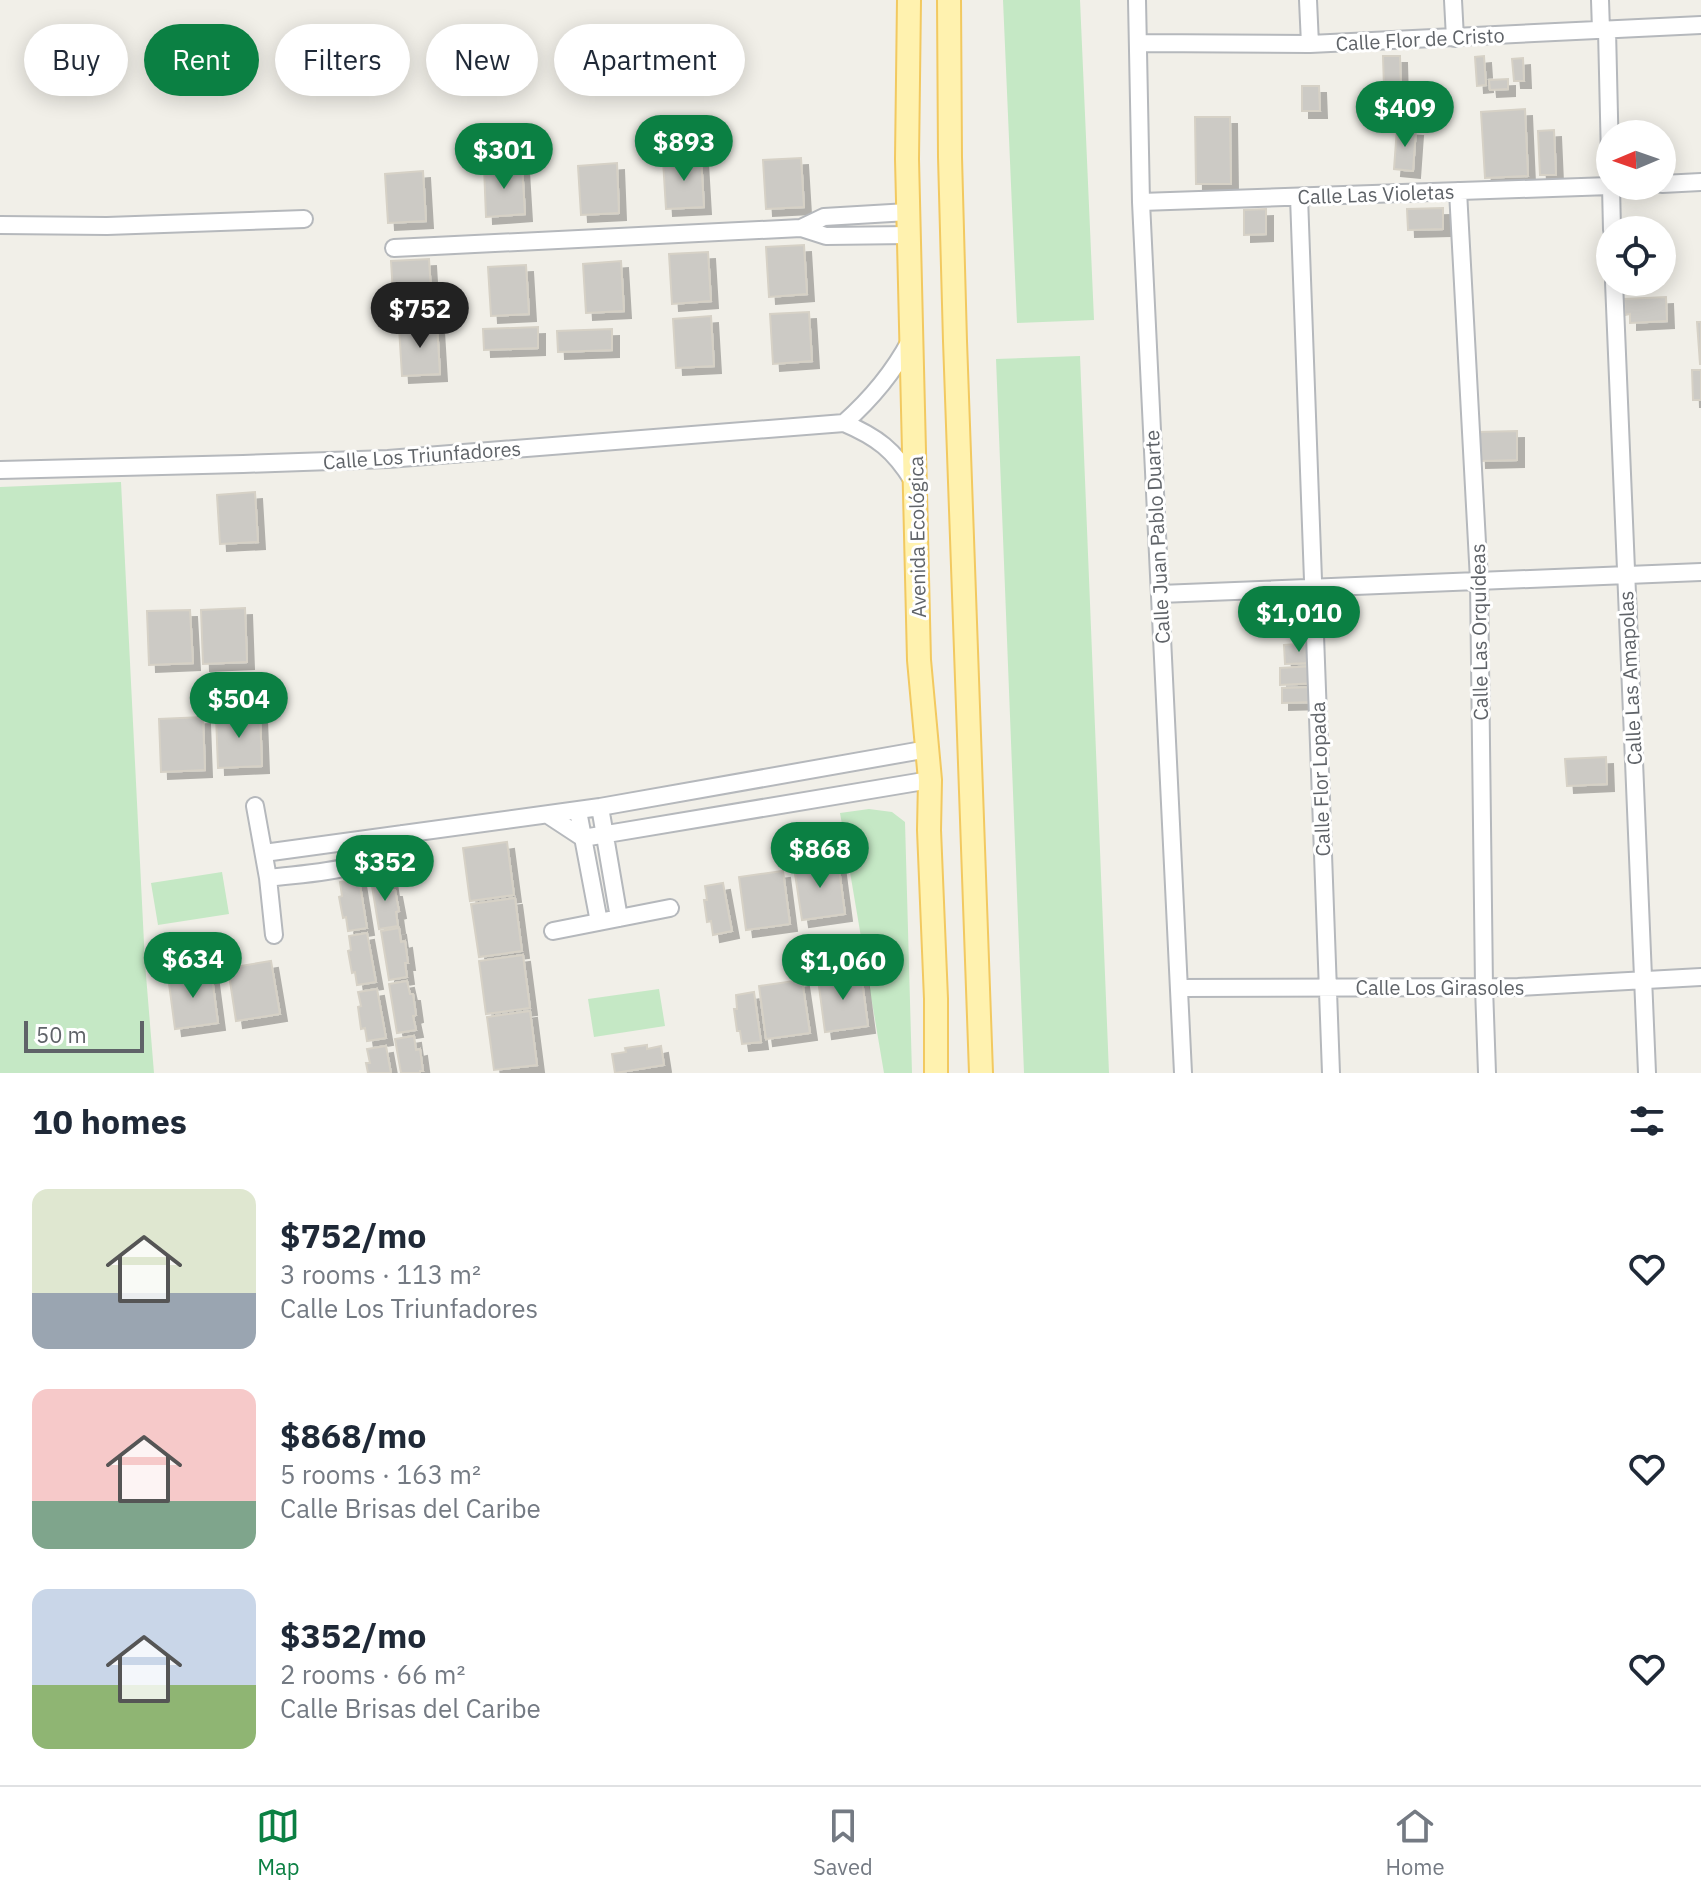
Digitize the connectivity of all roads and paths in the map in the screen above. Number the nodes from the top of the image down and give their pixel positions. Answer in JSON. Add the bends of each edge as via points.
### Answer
{"nodes":[{"id":1,"x":909,"y":0,"type":"edge"},
{"id":2,"x":949,"y":0,"type":"edge"},
{"id":3,"x":1137,"y":0,"type":"edge"},
{"id":4,"x":1308,"y":0,"type":"edge"},
{"id":5,"x":1453,"y":0,"type":"edge"},
{"id":6,"x":1600,"y":0,"type":"edge"},
{"id":7,"x":1701,"y":25,"type":"edge"},
{"id":8,"x":1604,"y":30,"type":"junction"},
{"id":9,"x":1455,"y":38,"type":"junction"},
{"id":10,"x":1138,"y":43,"type":"junction"},
{"id":11,"x":1310,"y":44,"type":"junction"},
{"id":12,"x":1608,"y":120,"type":"edge"},
{"id":13,"x":1701,"y":182,"type":"edge"},
{"id":14,"x":1676,"y":183,"type":"edge"},
{"id":15,"x":1596,"y":186,"type":"edge"},
{"id":16,"x":1458,"y":191,"type":"junction"},
{"id":17,"x":1299,"y":197,"type":"junction"},
{"id":18,"x":1141,"y":202,"type":"junction"},
{"id":19,"x":908,"y":212,"type":"junction"},
{"id":20,"x":304,"y":219,"type":"dead end"},
{"id":21,"x":0,"y":225,"type":"edge"},
{"id":22,"x":801,"y":228,"type":"junction"},
{"id":23,"x":909,"y":235,"type":"junction"},
{"id":24,"x":394,"y":248,"type":"dead end"},
{"id":25,"x":1615,"y":296,"type":"edge"},
{"id":26,"x":912,"y":337,"type":"junction"},
{"id":27,"x":844,"y":423,"type":"junction"},
{"id":28,"x":0,"y":470,"type":"edge"},
{"id":29,"x":916,"y":486,"type":"junction"},
{"id":30,"x":1701,"y":572,"type":"edge"},
{"id":31,"x":1625,"y":575,"type":"junction"},
{"id":32,"x":1479,"y":580,"type":"junction"},
{"id":33,"x":1315,"y":587,"type":"junction"},
{"id":34,"x":1160,"y":594,"type":"junction"},
{"id":35,"x":928,"y":749,"type":"junction"},
{"id":36,"x":930,"y":780,"type":"junction"},
{"id":37,"x":255,"y":806,"type":"dead end"},
{"id":38,"x":600,"y":807,"type":"junction"},
{"id":39,"x":578,"y":811,"type":"junction"},
{"id":40,"x":548,"y":815,"type":"junction"},
{"id":41,"x":402,"y":834,"type":"junction"},
{"id":42,"x":605,"y":834,"type":"junction"},
{"id":43,"x":583,"y":838,"type":"junction"},
{"id":44,"x":264,"y":853,"type":"junction"},
{"id":45,"x":268,"y":878,"type":"junction"},
{"id":46,"x":670,"y":908,"type":"dead end"},
{"id":47,"x":619,"y":918,"type":"junction"},
{"id":48,"x":599,"y":922,"type":"junction"},
{"id":49,"x":553,"y":931,"type":"dead end"},
{"id":50,"x":274,"y":935,"type":"dead end"},
{"id":51,"x":1701,"y":977,"type":"edge"},
{"id":52,"x":1645,"y":980,"type":"junction"},
{"id":53,"x":1326,"y":987,"type":"junction"},
{"id":54,"x":1484,"y":987,"type":"junction"},
{"id":55,"x":1179,"y":988,"type":"junction"},
{"id":56,"x":936,"y":1073,"type":"edge"},
{"id":57,"x":981,"y":1073,"type":"edge"},
{"id":58,"x":1183,"y":1073,"type":"edge"},
{"id":59,"x":1331,"y":1073,"type":"edge"},
{"id":60,"x":1487,"y":1073,"type":"edge"},
{"id":61,"x":1647,"y":1073,"type":"edge"}],
"edges":[{"from":1,"to":19,"type":"main road","name":"Avenida Ecológica"},
{"from":2,"to":57,"type":"main road","via":[[955,341]]},
{"from":3,"to":10,"type":"street","name":"Calle Juan Pablo Duarte"},
{"from":4,"to":11,"type":"street"},
{"from":5,"to":9,"type":"street"},
{"from":6,"to":8,"type":"street"},
{"from":7,"to":8,"type":"street","name":"Calle Flor de Cristo"},
{"from":8,"to":9,"type":"street","name":"Calle Flor de Cristo"},
{"from":8,"to":12,"type":"street"},
{"from":9,"to":11,"type":"street","name":"Calle Flor de Cristo"},
{"from":10,"to":11,"type":"street","name":"Calle Flor de Cristo"},
{"from":10,"to":18,"type":"street","name":"Calle Juan Pablo Duarte"},
{"from":13,"to":14,"type":"street"},
{"from":15,"to":16,"type":"street","name":"Calle Las Violetas"},
{"from":16,"to":17,"type":"street","name":"Calle Las Violetas"},
{"from":16,"to":32,"type":"street","name":"Calle Las Orquídeas"},
{"from":17,"to":18,"type":"street","name":"Calle Las Violetas"},
{"from":17,"to":33,"type":"street","name":"Calle Flor Lopada"},
{"from":18,"to":34,"type":"street","name":"Calle Juan Pablo Duarte"},
{"from":19,"to":22,"type":"street","via":[[824,217]]},
{"from":19,"to":23,"type":"main road","name":"Avenida Ecológica"},
{"from":20,"to":21,"type":"street"},
{"from":22,"to":23,"type":"street","via":[[826,236]]},
{"from":22,"to":24,"type":"street"},
{"from":23,"to":26,"type":"main road","name":"Avenida Ecológica"},
{"from":25,"to":31,"type":"street","name":"Calle Las Amapolas"},
{"from":26,"to":27,"type":"street","via":[[883,383]]},
{"from":26,"to":29,"type":"main road","name":"Avenida Ecológica"},
{"from":27,"to":28,"type":"street","name":"Calle Los Triunfadores","via":[[388,459]]},
{"from":27,"to":29,"type":"street","via":[[887,446]]},
{"from":29,"to":35,"type":"main road","name":"Avenida Ecológica","via":[[919,660]]},
{"from":30,"to":31,"type":"street"},
{"from":31,"to":32,"type":"street"},
{"from":31,"to":52,"type":"street","name":"Calle Las Amapolas"},
{"from":32,"to":33,"type":"street"},
{"from":32,"to":54,"type":"street","name":"Calle Las Orquídeas"},
{"from":33,"to":34,"type":"street"},
{"from":33,"to":53,"type":"street","name":"Calle Flor Lopada"},
{"from":34,"to":55,"type":"street","name":"Calle Juan Pablo Duarte"},
{"from":35,"to":36,"type":"main road","name":"Avenida Ecológica"},
{"from":35,"to":38,"type":"street"},
{"from":36,"to":42,"type":"street"},
{"from":36,"to":56,"type":"main road","name":"Avenida Ecológica"},
{"from":37,"to":44,"type":"street"},
{"from":38,"to":39,"type":"street"},
{"from":38,"to":42,"type":"street"},
{"from":39,"to":40,"type":"street"},
{"from":39,"to":43,"type":"street"},
{"from":40,"to":41,"type":"street"},
{"from":40,"to":43,"type":"street"},
{"from":41,"to":44,"type":"street"},
{"from":41,"to":45,"type":"street","via":[[393,846],[350,868]]},
{"from":42,"to":43,"type":"street"},
{"from":42,"to":47,"type":"street"},
{"from":43,"to":48,"type":"street"},
{"from":44,"to":45,"type":"street"},
{"from":45,"to":50,"type":"street"},
{"from":46,"to":47,"type":"street"},
{"from":47,"to":48,"type":"street"},
{"from":48,"to":49,"type":"street"},
{"from":51,"to":52,"type":"street","name":"Calle Los Girasoles"},
{"from":52,"to":54,"type":"street","name":"Calle Los Girasoles"},
{"from":52,"to":61,"type":"street","name":"Calle Las Amapolas"},
{"from":53,"to":54,"type":"street","name":"Calle Los Girasoles"},
{"from":53,"to":55,"type":"street","name":"Calle Los Girasoles"},
{"from":53,"to":59,"type":"street","name":"Calle Flor Lopada"},
{"from":54,"to":60,"type":"street","name":"Calle Las Orquídeas"},
{"from":55,"to":58,"type":"street","name":"Calle Juan Pablo Duarte"}]}
